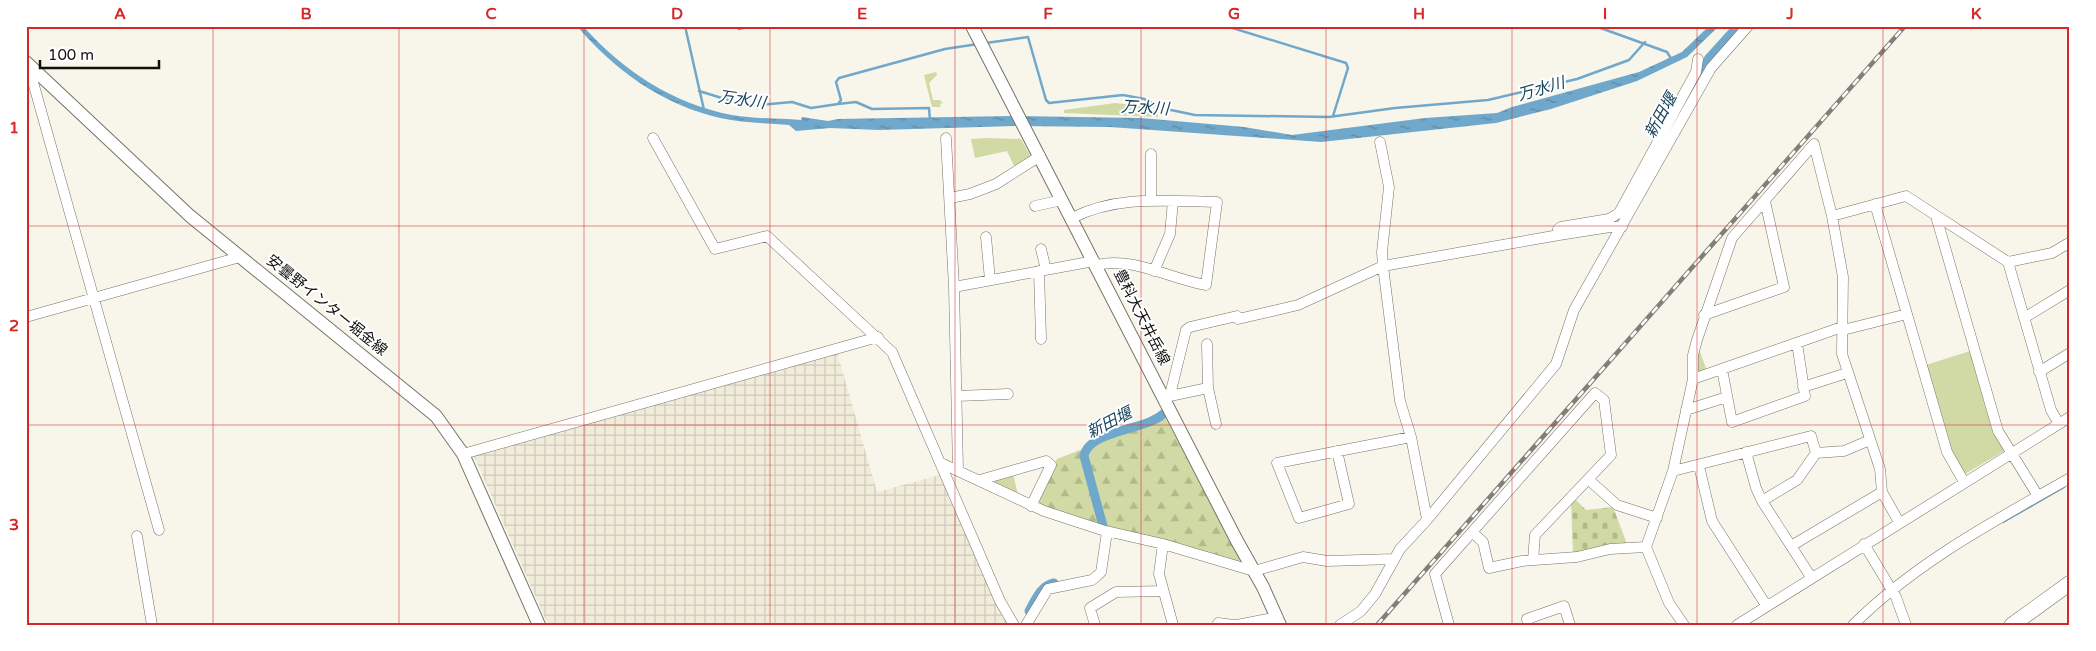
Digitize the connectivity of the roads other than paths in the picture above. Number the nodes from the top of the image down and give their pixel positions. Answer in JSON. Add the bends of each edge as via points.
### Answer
{"nodes":[{"id":1,"x":972,"y":26,"type":"edge"},
{"id":2,"x":1748,"y":26,"type":"edge"},
{"id":3,"x":1698,"y":59,"type":"dead end"},
{"id":4,"x":26,"y":62,"type":"edge"},
{"id":5,"x":31,"y":74,"type":"edge"},
{"id":6,"x":653,"y":138,"type":"dead end"},
{"id":7,"x":946,"y":138,"type":"dead end"},
{"id":8,"x":1380,"y":142,"type":"dead end"},
{"id":9,"x":1151,"y":154,"type":"dead end"},
{"id":10,"x":1040,"y":156,"type":"junction"},
{"id":11,"x":950,"y":198,"type":"junction"},
{"id":12,"x":1062,"y":200,"type":"junction"},
{"id":13,"x":1151,"y":200,"type":"junction"},
{"id":14,"x":1173,"y":201,"type":"junction"},
{"id":15,"x":1765,"y":201,"type":"junction"},
{"id":16,"x":1875,"y":204,"type":"junction"},
{"id":17,"x":1035,"y":206,"type":"dead end"},
{"id":18,"x":1832,"y":216,"type":"junction"},
{"id":19,"x":1936,"y":216,"type":"junction"},
{"id":20,"x":1072,"y":218,"type":"junction"},
{"id":21,"x":1610,"y":223,"type":"junction"},
{"id":22,"x":1622,"y":227,"type":"junction"},
{"id":23,"x":986,"y":237,"type":"dead end"},
{"id":24,"x":2070,"y":247,"type":"edge"},
{"id":25,"x":1041,"y":249,"type":"dead end"},
{"id":26,"x":240,"y":257,"type":"junction"},
{"id":27,"x":2008,"y":262,"type":"junction"},
{"id":28,"x":1095,"y":263,"type":"junction"},
{"id":29,"x":1383,"y":266,"type":"junction"},
{"id":30,"x":1042,"y":271,"type":"junction"},
{"id":31,"x":1154,"y":271,"type":"junction"},
{"id":32,"x":990,"y":280,"type":"junction"},
{"id":33,"x":954,"y":287,"type":"junction"},
{"id":34,"x":2070,"y":290,"type":"edge"},
{"id":35,"x":94,"y":299,"type":"junction"},
{"id":36,"x":1907,"y":314,"type":"junction"},
{"id":37,"x":1704,"y":315,"type":"junction"},
{"id":38,"x":26,"y":317,"type":"edge"},
{"id":39,"x":2024,"y":318,"type":"junction"},
{"id":40,"x":1842,"y":327,"type":"junction"},
{"id":41,"x":878,"y":337,"type":"junction"},
{"id":42,"x":1042,"y":339,"type":"dead end"},
{"id":43,"x":1797,"y":343,"type":"junction"},
{"id":44,"x":1207,"y":344,"type":"dead end"},
{"id":45,"x":2070,"y":353,"type":"edge"},
{"id":46,"x":1722,"y":369,"type":"junction"},
{"id":47,"x":2039,"y":372,"type":"junction"},
{"id":48,"x":1847,"y":373,"type":"junction"},
{"id":49,"x":1693,"y":379,"type":"junction"},
{"id":50,"x":1804,"y":387,"type":"junction"},
{"id":51,"x":1208,"y":388,"type":"junction"},
{"id":52,"x":1008,"y":394,"type":"dead end"},
{"id":53,"x":957,"y":396,"type":"junction"},
{"id":54,"x":1168,"y":397,"type":"junction"},
{"id":55,"x":1727,"y":397,"type":"junction"},
{"id":56,"x":1686,"y":410,"type":"junction"},
{"id":57,"x":2070,"y":417,"type":"edge"},
{"id":58,"x":1216,"y":424,"type":"dead end"},
{"id":59,"x":2059,"y":424,"type":"junction"},
{"id":60,"x":1411,"y":437,"type":"junction"},
{"id":61,"x":1870,"y":440,"type":"junction"},
{"id":62,"x":1337,"y":451,"type":"junction"},
{"id":63,"x":1746,"y":452,"type":"junction"},
{"id":64,"x":2011,"y":452,"type":"junction"},
{"id":65,"x":1816,"y":453,"type":"junction"},
{"id":66,"x":463,"y":454,"type":"junction"},
{"id":67,"x":941,"y":464,"type":"junction"},
{"id":68,"x":1700,"y":466,"type":"junction"},
{"id":69,"x":958,"y":470,"type":"junction"},
{"id":70,"x":1672,"y":471,"type":"junction"},
{"id":71,"x":2070,"y":478,"type":"edge"},
{"id":72,"x":980,"y":480,"type":"junction"},
{"id":73,"x":1589,"y":480,"type":"junction"},
{"id":74,"x":1964,"y":482,"type":"junction"},
{"id":75,"x":1882,"y":492,"type":"junction"},
{"id":76,"x":2038,"y":496,"type":"junction"},
{"id":77,"x":1762,"y":501,"type":"junction"},
{"id":78,"x":1031,"y":506,"type":"junction"},
{"id":79,"x":1657,"y":518,"type":"junction"},
{"id":80,"x":1427,"y":520,"type":"junction"},
{"id":81,"x":1899,"y":522,"type":"junction"},
{"id":82,"x":159,"y":530,"type":"dead end"},
{"id":83,"x":1108,"y":532,"type":"junction"},
{"id":84,"x":1472,"y":532,"type":"junction"},
{"id":85,"x":136,"y":536,"type":"dead end"},
{"id":86,"x":1163,"y":544,"type":"junction"},
{"id":87,"x":1864,"y":544,"type":"junction"},
{"id":88,"x":1791,"y":546,"type":"junction"},
{"id":89,"x":1646,"y":547,"type":"junction"},
{"id":90,"x":1394,"y":559,"type":"junction"},
{"id":91,"x":1534,"y":560,"type":"junction"},
{"id":92,"x":1254,"y":571,"type":"junction"},
{"id":93,"x":1811,"y":577,"type":"junction"},
{"id":94,"x":2069,"y":585,"type":"edge"},
{"id":95,"x":1163,"y":591,"type":"junction"},
{"id":96,"x":1893,"y":591,"type":"junction"},
{"id":97,"x":1766,"y":605,"type":"junction"},
{"id":98,"x":1278,"y":621,"type":"edge"},
{"id":99,"x":1218,"y":624,"type":"edge"},
{"id":100,"x":1738,"y":624,"type":"edge"},
{"id":101,"x":152,"y":625,"type":"edge"},
{"id":102,"x":539,"y":625,"type":"edge"},
{"id":103,"x":1014,"y":625,"type":"edge"},
{"id":104,"x":1026,"y":625,"type":"edge"},
{"id":105,"x":1095,"y":625,"type":"edge"},
{"id":106,"x":1173,"y":625,"type":"edge"},
{"id":107,"x":1236,"y":625,"type":"edge"},
{"id":108,"x":1340,"y":625,"type":"edge"},
{"id":109,"x":1449,"y":625,"type":"edge"},
{"id":110,"x":1528,"y":625,"type":"edge"},
{"id":111,"x":1570,"y":625,"type":"edge"},
{"id":112,"x":1684,"y":625,"type":"edge"},
{"id":113,"x":1853,"y":625,"type":"edge"},
{"id":114,"x":1906,"y":625,"type":"edge"},
{"id":115,"x":2012,"y":625,"type":"edge"}],
"edges":[{"from":1,"to":10,"type":"main road","name":"豊科大天井岳線"},
{"from":2,"to":22,"type":"street","via":[[1711,68]]},
{"from":3,"to":21,"type":"street","via":[[1696,72],[1619,213]]},
{"from":4,"to":5,"type":"main road","name":"安曇野インター堀金線"},
{"from":5,"to":26,"type":"main road","name":"安曇野インター堀金線"},
{"from":5,"to":35,"type":"street"},
{"from":6,"to":41,"type":"street","via":[[715,249],[767,236]]},
{"from":7,"to":11,"type":"street"},
{"from":8,"to":29,"type":"street","via":[[1389,187]]},
{"from":9,"to":13,"type":"street"},
{"from":10,"to":11,"type":"street","via":[[996,184]]},
{"from":10,"to":12,"type":"main road","name":"豊科大天井岳線"},
{"from":11,"to":33,"type":"street"},
{"from":12,"to":17,"type":"street"},
{"from":12,"to":20,"type":"main road","name":"豊科大天井岳線"},
{"from":13,"to":14,"type":"street"},
{"from":13,"to":20,"type":"street","via":[[1131,200],[1089,210]]},
{"from":14,"to":31,"type":"street","via":[[1170,234]]},
{"from":14,"to":31,"type":"street","via":[[1217,202],[1206,285]]},
{"from":15,"to":18,"type":"street","via":[[1814,144]]},
{"from":15,"to":37,"type":"street","via":[[1732,238]]},
{"from":15,"to":37,"type":"street","via":[[1784,287]]},
{"from":16,"to":18,"type":"street"},
{"from":16,"to":19,"type":"street","via":[[1906,196]]},
{"from":16,"to":36,"type":"street"},
{"from":18,"to":40,"type":"street","via":[[1843,277]]},
{"from":19,"to":27,"type":"street"},
{"from":19,"to":64,"type":"street","via":[[1998,431]]},
{"from":20,"to":28,"type":"main road","name":"豊科大天井岳線"},
{"from":21,"to":22,"type":"street"},
{"from":21,"to":29,"type":"street"},
{"from":22,"to":80,"type":"street","via":[[1574,310],[1556,364]]},
{"from":23,"to":32,"type":"street"},
{"from":24,"to":27,"type":"street","via":[[2067,244],[2052,253]]},
{"from":25,"to":30,"type":"street"},
{"from":26,"to":35,"type":"street"},
{"from":26,"to":66,"type":"main road","name":"安曇野インター堀金線","via":[[423,404]]},
{"from":27,"to":39,"type":"street"},
{"from":28,"to":30,"type":"street"},
{"from":28,"to":31,"type":"street","via":[[1108,262]]},
{"from":28,"to":54,"type":"main road","name":"豊科大天井岳線"},
{"from":29,"to":54,"type":"street","via":[[1298,305],[1238,320],[1238,316],[1190,327],[1186,330]]},
{"from":29,"to":60,"type":"street","via":[[1400,401]]},
{"from":30,"to":32,"type":"street"},
{"from":30,"to":42,"type":"street"},
{"from":32,"to":33,"type":"street"},
{"from":33,"to":53,"type":"street"},
{"from":34,"to":39,"type":"street"},
{"from":35,"to":38,"type":"street"},
{"from":35,"to":82,"type":"street"},
{"from":36,"to":40,"type":"street","via":[[1847,329]]},
{"from":36,"to":74,"type":"street","via":[[1947,452]]},
{"from":37,"to":49,"type":"street","via":[[1693,355]]},
{"from":39,"to":47,"type":"street"},
{"from":40,"to":43,"type":"street"},
{"from":40,"to":48,"type":"street","via":[[1842,354]]},
{"from":41,"to":66,"type":"street"},
{"from":41,"to":67,"type":"street","via":[[892,352]]},
{"from":43,"to":46,"type":"street"},
{"from":43,"to":50,"type":"street"},
{"from":44,"to":51,"type":"street"},
{"from":45,"to":47,"type":"street"},
{"from":46,"to":49,"type":"street"},
{"from":46,"to":55,"type":"street"},
{"from":47,"to":59,"type":"street"},
{"from":48,"to":50,"type":"street"},
{"from":48,"to":61,"type":"street"},
{"from":49,"to":56,"type":"street"},
{"from":50,"to":55,"type":"street","via":[[1805,396],[1732,422]]},
{"from":51,"to":54,"type":"street"},
{"from":51,"to":58,"type":"street"},
{"from":52,"to":53,"type":"street"},
{"from":53,"to":69,"type":"street"},
{"from":54,"to":92,"type":"main road","name":"豊科大天井岳線"},
{"from":55,"to":56,"type":"street"},
{"from":56,"to":70,"type":"street"},
{"from":57,"to":59,"type":"street"},
{"from":59,"to":64,"type":"street"},
{"from":60,"to":62,"type":"street"},
{"from":60,"to":80,"type":"street"},
{"from":61,"to":65,"type":"street","via":[[1844,450]]},
{"from":61,"to":75,"type":"street","via":[[1880,469]]},
{"from":62,"to":62,"type":"street","via":[[1349,504],[1299,518],[1277,463]]},
{"from":63,"to":65,"type":"street","via":[[1811,436]]},
{"from":63,"to":68,"type":"street"},
{"from":63,"to":77,"type":"street"},
{"from":64,"to":74,"type":"street"},
{"from":64,"to":76,"type":"street"},
{"from":65,"to":77,"type":"street","via":[[1797,480]]},
{"from":66,"to":102,"type":"main road","name":"安曇野インター堀金線"},
{"from":67,"to":69,"type":"street"},
{"from":67,"to":103,"type":"street","via":[[1000,601]]},
{"from":68,"to":70,"type":"street"},
{"from":68,"to":97,"type":"street","via":[[1712,521]]},
{"from":69,"to":72,"type":"street"},
{"from":70,"to":79,"type":"street"},
{"from":71,"to":76,"type":"street"},
{"from":72,"to":78,"type":"street"},
{"from":72,"to":78,"type":"street","via":[[1046,461],[1051,465]]},
{"from":73,"to":79,"type":"street","via":[[1617,505]]},
{"from":73,"to":84,"type":"street","via":[[1611,455],[1604,400],[1595,393]]},
{"from":73,"to":91,"type":"street","via":[[1535,535]]},
{"from":74,"to":81,"type":"street"},
{"from":75,"to":81,"type":"street"},
{"from":75,"to":88,"type":"street"},
{"from":76,"to":96,"type":"street","via":[[1939,554]]},
{"from":77,"to":88,"type":"street"},
{"from":78,"to":83,"type":"street"},
{"from":79,"to":89,"type":"street"},
{"from":80,"to":90,"type":"street"},
{"from":81,"to":87,"type":"street"},
{"from":83,"to":86,"type":"street"},
{"from":83,"to":104,"type":"street","via":[[1101,572],[1092,580],[1048,589]]},
{"from":84,"to":91,"type":"street","via":[[1483,542],[1489,568]]},
{"from":84,"to":109,"type":"street","via":[[1435,574]]},
{"from":85,"to":101,"type":"street"},
{"from":86,"to":92,"type":"street"},
{"from":86,"to":95,"type":"street","via":[[1160,574]]},
{"from":87,"to":93,"type":"street"},
{"from":87,"to":96,"type":"street"},
{"from":88,"to":93,"type":"street"},
{"from":89,"to":91,"type":"street"},
{"from":89,"to":112,"type":"street","via":[[1669,603]]},
{"from":90,"to":92,"type":"street","via":[[1327,561],[1303,557]]},
{"from":90,"to":108,"type":"street","via":[[1375,594],[1361,611]]},
{"from":92,"to":98,"type":"main road","name":"豊科大天井岳線"},
{"from":93,"to":97,"type":"street"},
{"from":94,"to":115,"type":"highway"},
{"from":95,"to":105,"type":"street","via":[[1116,592],[1090,608]]},
{"from":95,"to":106,"type":"street"},
{"from":96,"to":113,"type":"street"},
{"from":96,"to":114,"type":"street"},
{"from":97,"to":100,"type":"street"},
{"from":98,"to":107,"type":"street"},
{"from":99,"to":107,"type":"street"},
{"from":110,"to":111,"type":"street","via":[[1527,619],[1564,606]]}]}
